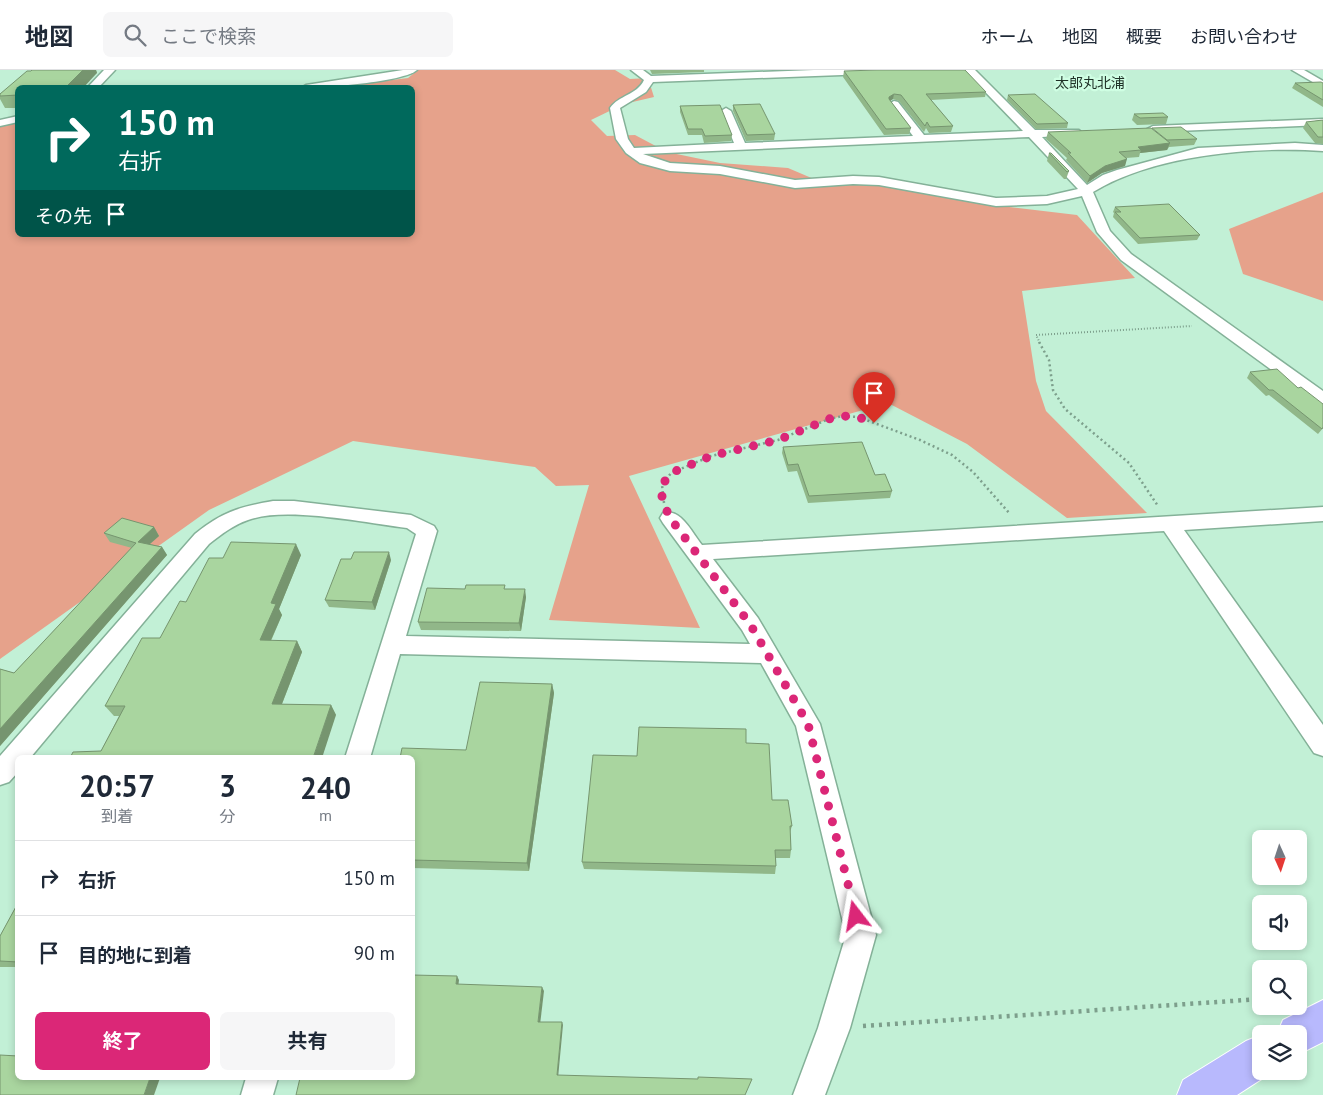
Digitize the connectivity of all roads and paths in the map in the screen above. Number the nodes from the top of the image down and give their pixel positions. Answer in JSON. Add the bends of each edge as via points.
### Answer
{"nodes":[{"id":1,"x":110,"y":70,"type":"edge"},
{"id":2,"x":412,"y":70,"type":"edge"},
{"id":3,"x":636,"y":70,"type":"edge"},
{"id":4,"x":895,"y":70,"type":"edge"},
{"id":5,"x":969,"y":70,"type":"edge"},
{"id":6,"x":1297,"y":70,"type":"edge"},
{"id":7,"x":399,"y":72,"type":"edge"},
{"id":8,"x":649,"y":79,"type":"junction"},
{"id":9,"x":95,"y":85,"type":"edge"},
{"id":10,"x":323,"y":85,"type":"edge"},
{"id":11,"x":1323,"y":85,"type":"edge"},
{"id":12,"x":894,"y":104,"type":"edge"},
{"id":13,"x":726,"y":111,"type":"dead end"},
{"id":14,"x":15,"y":120,"type":"edge"},
{"id":15,"x":1323,"y":122,"type":"edge"},
{"id":16,"x":0,"y":123,"type":"edge"},
{"id":17,"x":1146,"y":129,"type":"edge"},
{"id":18,"x":1089,"y":132,"type":"edge"},
{"id":19,"x":1033,"y":134,"type":"junction"},
{"id":20,"x":922,"y":139,"type":"junction"},
{"id":21,"x":741,"y":146,"type":"junction"},
{"id":22,"x":1323,"y":148,"type":"edge"},
{"id":23,"x":630,"y":151,"type":"junction"},
{"id":24,"x":1086,"y":191,"type":"junction"},
{"id":25,"x":1218,"y":325,"type":"junction"},
{"id":26,"x":1323,"y":399,"type":"edge"},
{"id":27,"x":1323,"y":514,"type":"edge"},
{"id":28,"x":670,"y":518,"type":"joint"},
{"id":29,"x":1170,"y":524,"type":"junction"},
{"id":30,"x":1026,"y":531,"type":"junction"},
{"id":31,"x":697,"y":553,"type":"junction"},
{"id":32,"x":391,"y":645,"type":"junction"},
{"id":33,"x":767,"y":654,"type":"junction"},
{"id":34,"x":1323,"y":745,"type":"edge"},
{"id":35,"x":16,"y":755,"type":"edge"},
{"id":36,"x":358,"y":755,"type":"edge"},
{"id":37,"x":15,"y":757,"type":"edge"},
{"id":38,"x":0,"y":774,"type":"edge"},
{"id":39,"x":1252,"y":1000,"type":"edge"},
{"id":40,"x":1323,"y":1020,"type":"edge"},
{"id":41,"x":834,"y":1028,"type":"junction"},
{"id":42,"x":1307,"y":1029,"type":"edge"},
{"id":43,"x":1252,"y":1062,"type":"edge"},
{"id":44,"x":261,"y":1080,"type":"edge"},
{"id":45,"x":257,"y":1095,"type":"edge"},
{"id":46,"x":809,"y":1095,"type":"edge"},
{"id":47,"x":1198,"y":1095,"type":"edge"}],
"edges":[{"from":1,"to":9,"type":"street"},
{"from":2,"to":7,"type":"street"},
{"from":3,"to":8,"type":"street"},
{"from":4,"to":8,"type":"street"},
{"from":5,"to":19,"type":"street"},
{"from":6,"to":11,"type":"street"},
{"from":7,"to":10,"type":"street"},
{"from":8,"to":23,"type":"street","via":[[647,87],[640,93],[623,100],[615,108],[622,138]]},
{"from":12,"to":20,"type":"street"},
{"from":13,"to":21,"type":"street"},
{"from":14,"to":16,"type":"street"},
{"from":15,"to":17,"type":"street"},
{"from":18,"to":19,"type":"street"},
{"from":19,"to":20,"type":"street"},
{"from":19,"to":24,"type":"street"},
{"from":20,"to":21,"type":"street"},
{"from":21,"to":23,"type":"street"},
{"from":22,"to":24,"type":"street","via":[[1279,146],[1198,152],[1121,173]]},
{"from":23,"to":24,"type":"street","via":[[644,160],[670,167],[720,170],[795,184],[879,181],[996,202],[1047,200]]},
{"from":24,"to":25,"type":"street","via":[[1104,232],[1114,245],[1150,276]]},
{"from":25,"to":26,"type":"street"},
{"from":25,"to":29,"type":"path","via":[[1036,335],[1049,360],[1053,390],[1066,408],[1129,463]]},
{"from":27,"to":29,"type":"street"},
{"from":28,"to":30,"type":"path","via":[[662,500],[662,485],[671,473],[711,456],[778,440],[843,416],[867,420],[952,455],[973,472]]},
{"from":28,"to":31,"type":"street"},
{"from":29,"to":30,"type":"street"},
{"from":29,"to":34,"type":"street"},
{"from":30,"to":31,"type":"street"},
{"from":31,"to":33,"type":"street","via":[[750,624]]},
{"from":32,"to":33,"type":"street"},
{"from":32,"to":35,"type":"street","via":[[427,531],[411,522],[294,508],[246,513],[222,523],[202,539]]},
{"from":32,"to":36,"type":"street"},
{"from":33,"to":41,"type":"street","via":[[808,724],[861,935]]},
{"from":37,"to":38,"type":"street"},
{"from":39,"to":41,"type":"path"},
{"from":40,"to":42,"type":"main road"},
{"from":41,"to":46,"type":"street"},
{"from":43,"to":47,"type":"main road"},
{"from":44,"to":45,"type":"street"}]}
